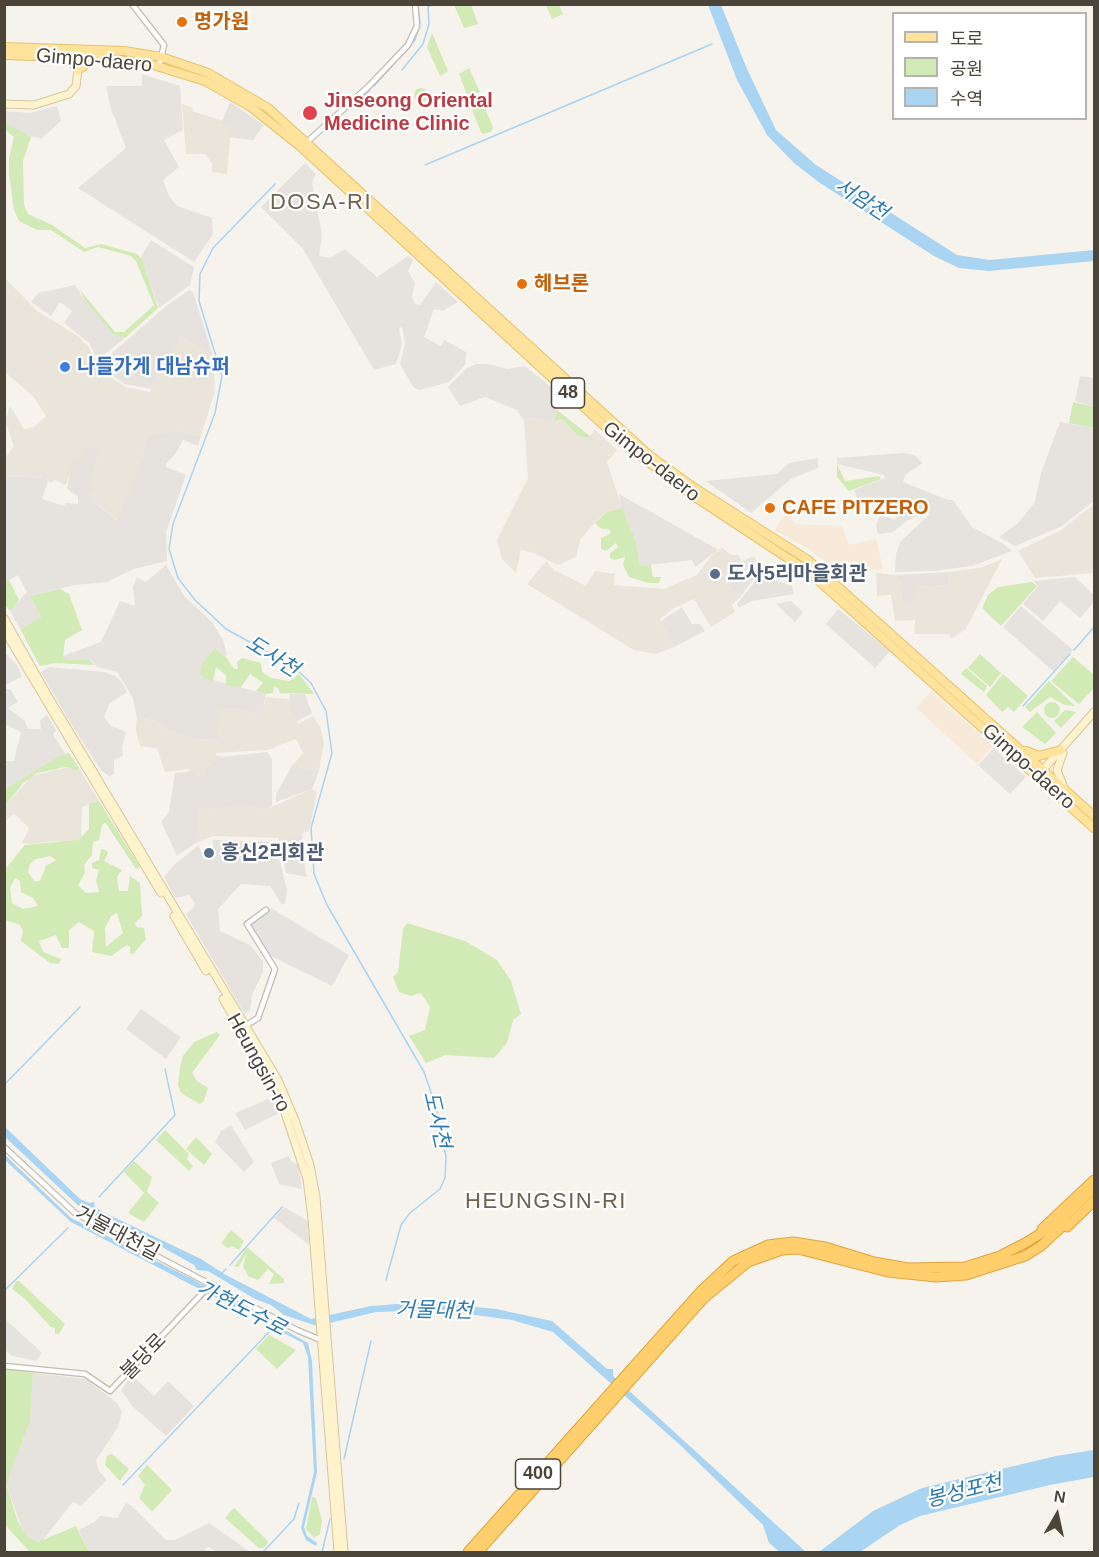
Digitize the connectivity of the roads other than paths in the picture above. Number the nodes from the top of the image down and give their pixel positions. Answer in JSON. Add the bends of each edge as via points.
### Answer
{"nodes":[{"id":1,"x":132,"y":4,"type":"edge"},
{"id":2,"x":415,"y":4,"type":"edge"},
{"id":3,"x":4,"y":47,"type":"edge"},
{"id":4,"x":4,"y":55,"type":"edge"},
{"id":5,"x":66,"y":57,"type":"junction"},
{"id":6,"x":161,"y":57,"type":"junction"},
{"id":7,"x":95,"y":58,"type":"junction"},
{"id":8,"x":159,"y":66,"type":"junction"},
{"id":9,"x":78,"y":70,"type":"junction"},
{"id":10,"x":4,"y":104,"type":"edge"},
{"id":11,"x":308,"y":142,"type":"junction"},
{"id":12,"x":4,"y":618,"type":"edge"},
{"id":13,"x":4,"y":630,"type":"edge"},
{"id":14,"x":1095,"y":712,"type":"edge"},
{"id":15,"x":1095,"y":717,"type":"edge"},
{"id":16,"x":1015,"y":745,"type":"junction"},
{"id":17,"x":1062,"y":751,"type":"junction"},
{"id":18,"x":1041,"y":774,"type":"junction"},
{"id":19,"x":1065,"y":790,"type":"junction"},
{"id":20,"x":1095,"y":816,"type":"edge"},
{"id":21,"x":1095,"y":828,"type":"edge"},
{"id":22,"x":266,"y":910,"type":"dead end"},
{"id":23,"x":245,"y":1026,"type":"junction"},
{"id":24,"x":4,"y":1148,"type":"edge"},
{"id":25,"x":1095,"y":1180,"type":"edge"},
{"id":26,"x":1095,"y":1186,"type":"edge"},
{"id":27,"x":1095,"y":1199,"type":"edge"},
{"id":28,"x":1095,"y":1206,"type":"edge"},
{"id":29,"x":1037,"y":1235,"type":"junction"},
{"id":30,"x":1041,"y":1246,"type":"junction"},
{"id":31,"x":211,"y":1284,"type":"junction"},
{"id":32,"x":322,"y":1311,"type":"junction"},
{"id":33,"x":324,"y":1341,"type":"junction"},
{"id":34,"x":4,"y":1366,"type":"edge"},
{"id":35,"x":632,"y":1374,"type":"junction"},
{"id":36,"x":611,"y":1398,"type":"junction"},
{"id":37,"x":338,"y":1552,"type":"edge"},
{"id":38,"x":344,"y":1552,"type":"edge"},
{"id":39,"x":468,"y":1552,"type":"edge"},
{"id":40,"x":478,"y":1552,"type":"edge"}],
"edges":[{"from":1,"to":6,"type":"street","via":[[164,45]]},
{"from":2,"to":11,"type":"street","via":[[417,26],[408,45]]},
{"from":3,"to":6,"type":"main road","name":"Gimpo-daero","number":"48","via":[[124,51]]},
{"from":4,"to":5,"type":"main road","name":"Gimpo-daero","number":"48"},
{"from":5,"to":7,"type":"main road","name":"Gimpo-daero","number":"48"},
{"from":5,"to":9,"type":"main road"},
{"from":6,"to":8,"type":"street"},
{"from":6,"to":11,"type":"main road","name":"Gimpo-daero","number":"48","via":[[201,70],[242,90]]},
{"from":7,"to":8,"type":"main road","name":"Gimpo-daero","number":"48"},
{"from":7,"to":9,"type":"main road"},
{"from":8,"to":18,"type":"main road","name":"Gimpo-daero","number":"48","via":[[220,88],[270,121],[623,442],[692,495],[809,572]]},
{"from":9,"to":10,"type":"main road","via":[[76,86],[65,96],[28,106]]},
{"from":11,"to":16,"type":"main road","name":"Gimpo-daero","number":"48","via":[[649,455],[808,560]]},
{"from":12,"to":23,"type":"main road","name":"Heungsin-ro"},
{"from":13,"to":32,"type":"main road","name":"Heungsin-ro","via":[[280,1098],[310,1195]]},
{"from":14,"to":17,"type":"main road"},
{"from":15,"to":17,"type":"main road"},
{"from":16,"to":17,"type":"main road","via":[[1039,756]]},
{"from":16,"to":18,"type":"main road","name":"Gimpo-daero","number":"48"},
{"from":17,"to":18,"type":"main road"},
{"from":17,"to":19,"type":"main road","via":[[1058,770]]},
{"from":18,"to":19,"type":"main road","name":"Gimpo-daero","number":"48"},
{"from":18,"to":21,"type":"main road","name":"Gimpo-daero","number":"48"},
{"from":19,"to":20,"type":"main road","name":"Gimpo-daero","number":"48"},
{"from":22,"to":23,"type":"street","via":[[247,924],[275,969],[258,1017]]},
{"from":23,"to":32,"type":"main road","name":"Heungsin-ro","via":[[283,1090],[310,1165],[316,1197]]},
{"from":24,"to":31,"type":"street","name":"거물대천길","via":[[75,1213]]},
{"from":25,"to":29,"type":"highway"},
{"from":26,"to":29,"type":"highway","via":[[1059,1222]]},
{"from":27,"to":30,"type":"highway"},
{"from":28,"to":30,"type":"highway","via":[[1056,1241]]},
{"from":29,"to":35,"type":"highway","number":"400","via":[[985,1262],[951,1269],[908,1268],[793,1242],[768,1245],[733,1261],[713,1278]]},
{"from":30,"to":35,"type":"highway","number":"400","via":[[997,1267],[946,1277],[888,1272],[812,1251],[782,1250],[748,1262],[704,1298]]},
{"from":31,"to":33,"type":"street"},
{"from":31,"to":34,"type":"street","name":"불당로","via":[[110,1391],[91,1375]]},
{"from":32,"to":33,"type":"main road"},
{"from":33,"to":37,"type":"main road"},
{"from":33,"to":38,"type":"main road"},
{"from":35,"to":36,"type":"highway","number":"400"},
{"from":36,"to":39,"type":"highway","number":"400"},
{"from":36,"to":40,"type":"highway","number":"400"}]}
